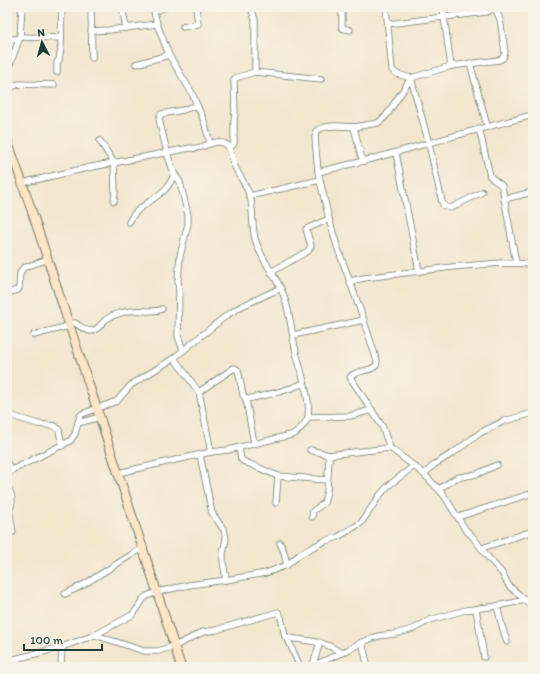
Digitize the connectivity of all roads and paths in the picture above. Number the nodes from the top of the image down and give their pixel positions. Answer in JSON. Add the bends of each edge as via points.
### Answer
{"nodes":[{"id":1,"x":22,"y":7,"type":"edge"},
{"id":2,"x":62,"y":7,"type":"edge"},
{"id":3,"x":91,"y":7,"type":"edge"},
{"id":4,"x":122,"y":7,"type":"edge"},
{"id":5,"x":167,"y":7,"type":"edge"},
{"id":6,"x":196,"y":7,"type":"edge"},
{"id":7,"x":251,"y":7,"type":"edge"},
{"id":8,"x":342,"y":7,"type":"edge"},
{"id":9,"x":386,"y":7,"type":"edge"},
{"id":10,"x":443,"y":7,"type":"edge"},
{"id":11,"x":494,"y":7,"type":"edge"},
{"id":12,"x":154,"y":9,"type":"edge"},
{"id":13,"x":444,"y":17,"type":"junction"},
{"id":14,"x":157,"y":24,"type":"junction"},
{"id":15,"x":388,"y":24,"type":"junction"},
{"id":16,"x":183,"y":27,"type":"dead end"},
{"id":17,"x":126,"y":28,"type":"junction"},
{"id":18,"x":350,"y":30,"type":"dead end"},
{"id":19,"x":91,"y":31,"type":"junction"},
{"id":20,"x":20,"y":38,"type":"junction"},
{"id":21,"x":61,"y":38,"type":"junction"},
{"id":22,"x":7,"y":39,"type":"edge"},
{"id":23,"x":169,"y":55,"type":"junction"},
{"id":24,"x":92,"y":58,"type":"dead end"},
{"id":25,"x":470,"y":63,"type":"junction"},
{"id":26,"x":136,"y":64,"type":"dead end"},
{"id":27,"x":7,"y":66,"type":"edge"},
{"id":28,"x":451,"y":66,"type":"junction"},
{"id":29,"x":57,"y":72,"type":"dead end"},
{"id":30,"x":255,"y":72,"type":"junction"},
{"id":31,"x":411,"y":78,"type":"junction"},
{"id":32,"x":321,"y":79,"type":"dead end"},
{"id":33,"x":54,"y":85,"type":"dead end"},
{"id":34,"x":7,"y":89,"type":"edge"},
{"id":35,"x":197,"y":105,"type":"junction"},
{"id":36,"x":533,"y":114,"type":"edge"},
{"id":37,"x":487,"y":126,"type":"junction"},
{"id":38,"x":354,"y":127,"type":"junction"},
{"id":39,"x":479,"y":128,"type":"junction"},
{"id":40,"x":7,"y":140,"type":"edge"},
{"id":41,"x":100,"y":141,"type":"dead end"},
{"id":42,"x":210,"y":143,"type":"junction"},
{"id":43,"x":429,"y":144,"type":"junction"},
{"id":44,"x":229,"y":148,"type":"junction"},
{"id":45,"x":167,"y":152,"type":"junction"},
{"id":46,"x":396,"y":152,"type":"junction"},
{"id":47,"x":9,"y":153,"type":"edge"},
{"id":48,"x":364,"y":160,"type":"junction"},
{"id":49,"x":114,"y":163,"type":"junction"},
{"id":50,"x":318,"y":172,"type":"junction"},
{"id":51,"x":174,"y":173,"type":"junction"},
{"id":52,"x":320,"y":180,"type":"junction"},
{"id":53,"x":22,"y":183,"type":"junction"},
{"id":54,"x":482,"y":192,"type":"dead end"},
{"id":55,"x":533,"y":192,"type":"edge"},
{"id":56,"x":249,"y":196,"type":"junction"},
{"id":57,"x":504,"y":199,"type":"junction"},
{"id":58,"x":114,"y":201,"type":"dead end"},
{"id":59,"x":329,"y":219,"type":"junction"},
{"id":60,"x":129,"y":222,"type":"dead end"},
{"id":61,"x":48,"y":259,"type":"junction"},
{"id":62,"x":516,"y":263,"type":"junction"},
{"id":63,"x":533,"y":264,"type":"edge"},
{"id":64,"x":419,"y":271,"type":"junction"},
{"id":65,"x":271,"y":272,"type":"junction"},
{"id":66,"x":350,"y":281,"type":"junction"},
{"id":67,"x":281,"y":288,"type":"junction"},
{"id":68,"x":7,"y":293,"type":"edge"},
{"id":69,"x":162,"y":309,"type":"dead end"},
{"id":70,"x":364,"y":320,"type":"junction"},
{"id":71,"x":69,"y":326,"type":"junction"},
{"id":72,"x":34,"y":335,"type":"dead end"},
{"id":73,"x":293,"y":335,"type":"junction"},
{"id":74,"x":74,"y":340,"type":"junction"},
{"id":75,"x":183,"y":350,"type":"junction"},
{"id":76,"x":174,"y":358,"type":"junction"},
{"id":77,"x":304,"y":383,"type":"junction"},
{"id":78,"x":199,"y":392,"type":"junction"},
{"id":79,"x":246,"y":398,"type":"junction"},
{"id":80,"x":7,"y":402,"type":"edge"},
{"id":81,"x":97,"y":408,"type":"junction"},
{"id":82,"x":372,"y":410,"type":"junction"},
{"id":83,"x":533,"y":413,"type":"edge"},
{"id":84,"x":8,"y":416,"type":"edge"},
{"id":85,"x":100,"y":417,"type":"junction"},
{"id":86,"x":308,"y":417,"type":"junction"},
{"id":87,"x":78,"y":423,"type":"junction"},
{"id":88,"x":254,"y":444,"type":"junction"},
{"id":89,"x":62,"y":446,"type":"junction"},
{"id":90,"x":238,"y":448,"type":"junction"},
{"id":91,"x":390,"y":448,"type":"junction"},
{"id":92,"x":310,"y":450,"type":"dead end"},
{"id":93,"x":211,"y":452,"type":"junction"},
{"id":94,"x":200,"y":455,"type":"junction"},
{"id":95,"x":328,"y":455,"type":"junction"},
{"id":96,"x":7,"y":463,"type":"edge"},
{"id":97,"x":497,"y":465,"type":"dead end"},
{"id":98,"x":414,"y":466,"type":"junction"},
{"id":99,"x":12,"y":470,"type":"junction"},
{"id":100,"x":118,"y":473,"type":"junction"},
{"id":101,"x":424,"y":474,"type":"junction"},
{"id":102,"x":7,"y":475,"type":"edge"},
{"id":103,"x":278,"y":476,"type":"junction"},
{"id":104,"x":328,"y":480,"type":"junction"},
{"id":105,"x":7,"y":487,"type":"edge"},
{"id":106,"x":439,"y":489,"type":"junction"},
{"id":107,"x":533,"y":493,"type":"edge"},
{"id":108,"x":276,"y":503,"type":"dead end"},
{"id":109,"x":8,"y":509,"type":"edge"},
{"id":110,"x":312,"y":517,"type":"dead end"},
{"id":111,"x":458,"y":517,"type":"junction"},
{"id":112,"x":533,"y":531,"type":"edge"},
{"id":113,"x":13,"y":532,"type":"dead end"},
{"id":114,"x":280,"y":543,"type":"dead end"},
{"id":115,"x":144,"y":547,"type":"junction"},
{"id":116,"x":482,"y":548,"type":"junction"},
{"id":117,"x":287,"y":565,"type":"junction"},
{"id":118,"x":226,"y":580,"type":"junction"},
{"id":119,"x":157,"y":592,"type":"junction"},
{"id":120,"x":65,"y":594,"type":"dead end"},
{"id":121,"x":526,"y":600,"type":"junction"},
{"id":122,"x":497,"y":606,"type":"junction"},
{"id":123,"x":533,"y":607,"type":"edge"},
{"id":124,"x":476,"y":609,"type":"junction"},
{"id":125,"x":96,"y":635,"type":"junction"},
{"id":126,"x":287,"y":637,"type":"junction"},
{"id":127,"x":320,"y":642,"type":"junction"},
{"id":128,"x":362,"y":642,"type":"junction"},
{"id":129,"x":507,"y":642,"type":"dead end"},
{"id":130,"x":175,"y":646,"type":"junction"},
{"id":131,"x":62,"y":647,"type":"junction"},
{"id":132,"x":341,"y":653,"type":"junction"},
{"id":133,"x":484,"y":657,"type":"dead end"},
{"id":134,"x":7,"y":661,"type":"edge"},
{"id":135,"x":312,"y":666,"type":"edge"},
{"id":136,"x":61,"y":667,"type":"edge"},
{"id":137,"x":181,"y":667,"type":"edge"},
{"id":138,"x":300,"y":667,"type":"edge"},
{"id":139,"x":368,"y":667,"type":"edge"}],
"edges":[{"from":1,"to":20,"type":"street"},
{"from":2,"to":21,"type":"street"},
{"from":3,"to":19,"type":"street"},
{"from":4,"to":17,"type":"street"},
{"from":5,"to":12,"type":"street"},
{"from":6,"to":16,"type":"street","via":[[198,24]]},
{"from":7,"to":30,"type":"street","via":[[254,20]]},
{"from":8,"to":18,"type":"street","via":[[342,28]]},
{"from":9,"to":15,"type":"street"},
{"from":10,"to":13,"type":"street"},
{"from":11,"to":13,"type":"street","via":[[487,12]]},
{"from":11,"to":25,"type":"street","via":[[500,19],[505,52],[503,58]]},
{"from":12,"to":14,"type":"street"},
{"from":13,"to":15,"type":"street"},
{"from":13,"to":28,"type":"street"},
{"from":14,"to":17,"type":"street"},
{"from":14,"to":23,"type":"street"},
{"from":15,"to":31,"type":"street","via":[[392,70]]},
{"from":17,"to":19,"type":"street"},
{"from":19,"to":24,"type":"street"},
{"from":20,"to":21,"type":"street"},
{"from":20,"to":22,"type":"street"},
{"from":20,"to":27,"type":"street"},
{"from":21,"to":29,"type":"street"},
{"from":23,"to":26,"type":"street"},
{"from":23,"to":35,"type":"street"},
{"from":25,"to":28,"type":"street"},
{"from":25,"to":37,"type":"street"},
{"from":28,"to":31,"type":"street"},
{"from":30,"to":32,"type":"street"},
{"from":30,"to":44,"type":"street","via":[[234,80],[234,143]]},
{"from":31,"to":38,"type":"street","via":[[386,116],[378,123]]},
{"from":31,"to":43,"type":"street"},
{"from":33,"to":34,"type":"street","via":[[19,84]]},
{"from":35,"to":42,"type":"street"},
{"from":35,"to":45,"type":"street","via":[[161,114],[159,120]]},
{"from":36,"to":37,"type":"street"},
{"from":37,"to":39,"type":"street"},
{"from":38,"to":48,"type":"street"},
{"from":38,"to":50,"type":"street","via":[[329,127],[316,131]]},
{"from":39,"to":43,"type":"street"},
{"from":39,"to":57,"type":"street","via":[[490,176],[502,186]]},
{"from":40,"to":47,"type":"main road"},
{"from":41,"to":49,"type":"street"},
{"from":42,"to":44,"type":"street","via":[[220,142]]},
{"from":42,"to":45,"type":"street","via":[[200,148]]},
{"from":43,"to":46,"type":"street"},
{"from":43,"to":54,"type":"street","via":[[444,206],[451,208]]},
{"from":44,"to":56,"type":"street"},
{"from":45,"to":49,"type":"street"},
{"from":45,"to":51,"type":"street"},
{"from":46,"to":48,"type":"street"},
{"from":46,"to":64,"type":"street"},
{"from":47,"to":53,"type":"main road"},
{"from":48,"to":50,"type":"street"},
{"from":49,"to":53,"type":"street"},
{"from":49,"to":58,"type":"street"},
{"from":50,"to":52,"type":"street"},
{"from":51,"to":60,"type":"street","via":[[161,193],[136,212]]},
{"from":51,"to":75,"type":"street","via":[[180,182],[188,215],[178,280],[178,336]]},
{"from":52,"to":56,"type":"street"},
{"from":52,"to":59,"type":"street"},
{"from":53,"to":61,"type":"main road"},
{"from":55,"to":57,"type":"street"},
{"from":56,"to":65,"type":"street","via":[[255,239]]},
{"from":57,"to":62,"type":"street"},
{"from":59,"to":65,"type":"street","via":[[306,229],[311,246],[308,251]]},
{"from":59,"to":66,"type":"street"},
{"from":61,"to":68,"type":"street","via":[[23,268],[18,278],[18,290]]},
{"from":61,"to":71,"type":"main road"},
{"from":62,"to":63,"type":"street"},
{"from":62,"to":64,"type":"street"},
{"from":64,"to":66,"type":"street"},
{"from":65,"to":67,"type":"street"},
{"from":66,"to":70,"type":"street"},
{"from":67,"to":73,"type":"street"},
{"from":67,"to":75,"type":"street","via":[[227,315]]},
{"from":69,"to":74,"type":"street","via":[[126,311],[107,318],[98,328],[92,330],[86,330],[75,323]]},
{"from":70,"to":73,"type":"street"},
{"from":70,"to":82,"type":"street","via":[[376,366],[350,377]]},
{"from":71,"to":72,"type":"street"},
{"from":71,"to":74,"type":"main road"},
{"from":73,"to":77,"type":"street"},
{"from":74,"to":81,"type":"main road"},
{"from":75,"to":76,"type":"street"},
{"from":76,"to":78,"type":"street"},
{"from":76,"to":81,"type":"street","via":[[131,385],[117,401]]},
{"from":77,"to":79,"type":"street"},
{"from":77,"to":86,"type":"street"},
{"from":78,"to":79,"type":"street","via":[[234,368],[238,370],[243,395]]},
{"from":78,"to":93,"type":"street"},
{"from":79,"to":88,"type":"street"},
{"from":80,"to":84,"type":"street"},
{"from":81,"to":85,"type":"main road"},
{"from":81,"to":87,"type":"street","via":[[82,414]]},
{"from":82,"to":86,"type":"street","via":[[350,416]]},
{"from":82,"to":91,"type":"street","via":[[382,426]]},
{"from":83,"to":101,"type":"street","via":[[480,433]]},
{"from":84,"to":89,"type":"street","via":[[55,426]]},
{"from":85,"to":87,"type":"street"},
{"from":85,"to":100,"type":"main road"},
{"from":86,"to":88,"type":"street","via":[[295,434]]},
{"from":87,"to":89,"type":"street","via":[[75,434]]},
{"from":88,"to":90,"type":"street"},
{"from":89,"to":99,"type":"street"},
{"from":90,"to":93,"type":"street"},
{"from":90,"to":103,"type":"street","via":[[243,461]]},
{"from":91,"to":95,"type":"street"},
{"from":91,"to":98,"type":"street"},
{"from":92,"to":95,"type":"street"},
{"from":93,"to":94,"type":"street"},
{"from":94,"to":100,"type":"street"},
{"from":94,"to":118,"type":"street","via":[[212,513],[224,530],[226,539],[223,553]]},
{"from":95,"to":104,"type":"street"},
{"from":96,"to":99,"type":"street"},
{"from":97,"to":106,"type":"street","via":[[477,474],[456,478]]},
{"from":98,"to":101,"type":"street"},
{"from":98,"to":117,"type":"street","via":[[388,486],[361,523],[338,537],[306,551]]},
{"from":99,"to":102,"type":"street"},
{"from":100,"to":115,"type":"main road"},
{"from":101,"to":106,"type":"street"},
{"from":103,"to":104,"type":"street"},
{"from":103,"to":108,"type":"street"},
{"from":104,"to":110,"type":"street","via":[[324,504],[313,511]]},
{"from":105,"to":109,"type":"street","via":[[10,490],[12,504]]},
{"from":106,"to":111,"type":"street"},
{"from":107,"to":111,"type":"street"},
{"from":109,"to":113,"type":"street"},
{"from":111,"to":116,"type":"street"},
{"from":112,"to":116,"type":"street"},
{"from":114,"to":117,"type":"street"},
{"from":115,"to":119,"type":"main road"},
{"from":115,"to":120,"type":"street"},
{"from":116,"to":121,"type":"street","via":[[509,586]]},
{"from":117,"to":118,"type":"street","via":[[266,573]]},
{"from":118,"to":119,"type":"street"},
{"from":119,"to":125,"type":"street","via":[[143,599],[132,616]]},
{"from":119,"to":130,"type":"main road"},
{"from":121,"to":122,"type":"street"},
{"from":121,"to":123,"type":"street"},
{"from":122,"to":124,"type":"street"},
{"from":122,"to":129,"type":"street"},
{"from":124,"to":128,"type":"street","via":[[430,620],[413,629]]},
{"from":124,"to":133,"type":"street"},
{"from":125,"to":130,"type":"street","via":[[144,651],[158,651]]},
{"from":125,"to":131,"type":"street"},
{"from":126,"to":127,"type":"street"},
{"from":126,"to":130,"type":"street","via":[[284,635],[278,612],[203,632]]},
{"from":126,"to":138,"type":"street"},
{"from":127,"to":132,"type":"street"},
{"from":127,"to":135,"type":"street"},
{"from":128,"to":132,"type":"street"},
{"from":128,"to":139,"type":"street"},
{"from":130,"to":137,"type":"main road"},
{"from":131,"to":134,"type":"street"},
{"from":131,"to":136,"type":"street"},
{"from":132,"to":135,"type":"street"}]}
